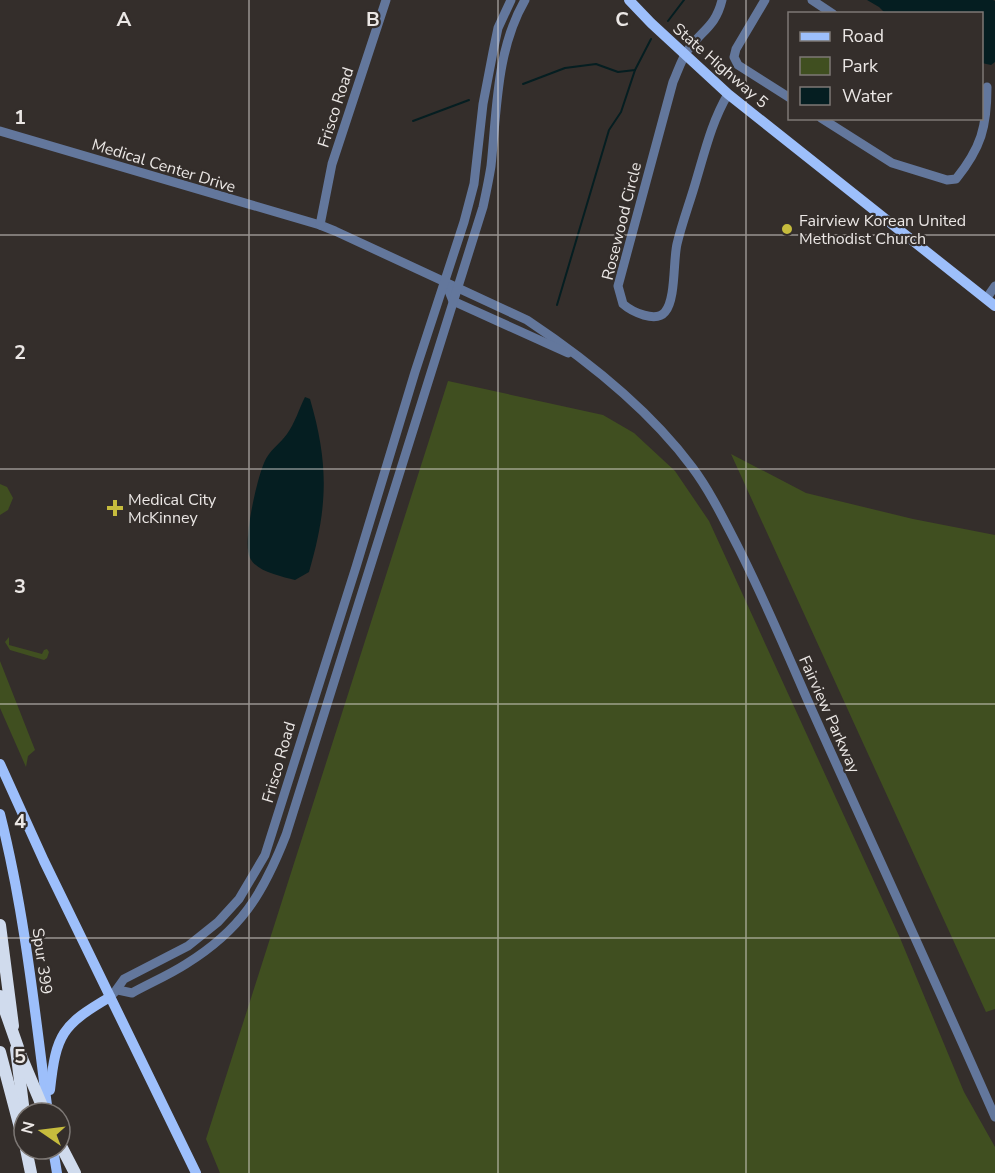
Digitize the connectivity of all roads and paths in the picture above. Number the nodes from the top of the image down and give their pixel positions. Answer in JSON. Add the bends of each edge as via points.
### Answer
{"nodes":[{"id":1,"x":386,"y":0,"type":"edge"},
{"id":2,"x":511,"y":0,"type":"edge"},
{"id":3,"x":525,"y":0,"type":"edge"},
{"id":4,"x":629,"y":0,"type":"edge"},
{"id":5,"x":722,"y":0,"type":"edge"},
{"id":6,"x":765,"y":0,"type":"edge"},
{"id":7,"x":812,"y":0,"type":"edge"},
{"id":8,"x":830,"y":12,"type":"edge"},
{"id":9,"x":684,"y":55,"type":"junction"},
{"id":10,"x":988,"y":86,"type":"edge"},
{"id":11,"x":728,"y":94,"type":"junction"},
{"id":12,"x":788,"y":97,"type":"edge"},
{"id":13,"x":482,"y":112,"type":"junction"},
{"id":14,"x":495,"y":114,"type":"junction"},
{"id":15,"x":824,"y":120,"type":"edge"},
{"id":16,"x":0,"y":131,"type":"edge"},
{"id":17,"x":320,"y":225,"type":"junction"},
{"id":18,"x":445,"y":281,"type":"junction"},
{"id":19,"x":995,"y":286,"type":"edge"},
{"id":20,"x":458,"y":287,"type":"junction"},
{"id":21,"x":986,"y":299,"type":"junction"},
{"id":22,"x":453,"y":301,"type":"junction"},
{"id":23,"x":995,"y":306,"type":"edge"},
{"id":24,"x":582,"y":361,"type":"junction"},
{"id":25,"x":395,"y":435,"type":"junction"},
{"id":26,"x":410,"y":440,"type":"junction"},
{"id":27,"x":335,"y":631,"type":"junction"},
{"id":28,"x":349,"y":636,"type":"junction"},
{"id":29,"x":0,"y":764,"type":"edge"},
{"id":30,"x":0,"y":814,"type":"edge"},
{"id":31,"x":265,"y":855,"type":"junction"},
{"id":32,"x":276,"y":861,"type":"junction"},
{"id":33,"x":0,"y":925,"type":"edge"},
{"id":34,"x":114,"y":993,"type":"junction"},
{"id":35,"x":0,"y":996,"type":"edge"},
{"id":36,"x":0,"y":1052,"type":"edge"},
{"id":37,"x":13,"y":1101,"type":"edge"},
{"id":38,"x":22,"y":1101,"type":"edge"},
{"id":39,"x":42,"y":1101,"type":"edge"},
{"id":40,"x":46,"y":1101,"type":"edge"},
{"id":41,"x":49,"y":1101,"type":"edge"},
{"id":42,"x":995,"y":1118,"type":"edge"},
{"id":43,"x":195,"y":1173,"type":"edge"}],
"edges":[{"from":1,"to":17,"type":"street","name":"Frisco Road","via":[[332,164]]},
{"from":2,"to":13,"type":"street","name":"Frisco Road","via":[[498,28]]},
{"from":3,"to":14,"type":"street","via":[[508,37]]},
{"from":4,"to":9,"type":"main road","name":"State Highway 5"},
{"from":5,"to":9,"type":"street","via":[[712,25]]},
{"from":6,"to":12,"type":"street","via":[[734,57],[738,64]]},
{"from":7,"to":8,"type":"street"},
{"from":9,"to":11,"type":"main road","name":"State Highway 5"},
{"from":9,"to":11,"type":"street","name":"Rosewood Circle","via":[[673,82],[618,286],[623,304],[646,316],[663,314],[669,304],[678,241],[716,115]]},
{"from":10,"to":15,"type":"street","via":[[987,115],[979,143],[956,179],[947,180],[892,163]]},
{"from":11,"to":21,"type":"main road","name":"State Highway 5"},
{"from":13,"to":14,"type":"street"},
{"from":13,"to":18,"type":"street","name":"Frisco Road","via":[[474,184]]},
{"from":14,"to":20,"type":"street","via":[[483,207]]},
{"from":16,"to":17,"type":"street","name":"Medical Center Drive"},
{"from":17,"to":18,"type":"street","name":"Fairview Parkway"},
{"from":18,"to":20,"type":"street","name":"Fairview Parkway"},
{"from":18,"to":22,"type":"street"},
{"from":18,"to":25,"type":"street","name":"Frisco Road"},
{"from":19,"to":21,"type":"street"},
{"from":20,"to":22,"type":"street"},
{"from":20,"to":24,"type":"street","name":"Fairview Parkway","via":[[527,320]]},
{"from":21,"to":23,"type":"main road","name":"State Highway 5"},
{"from":22,"to":24,"type":"street","name":"Fairview Parkway"},
{"from":22,"to":26,"type":"street"},
{"from":24,"to":42,"type":"street","name":"Fairview Parkway","via":[[655,423],[692,466],[723,518]]},
{"from":25,"to":26,"type":"street"},
{"from":25,"to":27,"type":"street","name":"Frisco Road"},
{"from":26,"to":28,"type":"street"},
{"from":27,"to":28,"type":"street"},
{"from":27,"to":31,"type":"street","name":"Frisco Road"},
{"from":28,"to":32,"type":"street"},
{"from":29,"to":34,"type":"main road","via":[[27,825]]},
{"from":30,"to":40,"type":"main road","name":"Spur 399","via":[[28,954]]},
{"from":31,"to":32,"type":"street"},
{"from":31,"to":34,"type":"street","name":"Frisco Road","via":[[239,898],[206,932],[176,953],[124,979]]},
{"from":32,"to":34,"type":"street","via":[[261,891],[222,939],[184,966],[132,993]]},
{"from":33,"to":38,"type":"highway"},
{"from":34,"to":41,"type":"main road","via":[[81,1014],[61,1038]]},
{"from":34,"to":43,"type":"main road"},
{"from":35,"to":39,"type":"highway","bridge":true},
{"from":36,"to":37,"type":"highway"}]}
